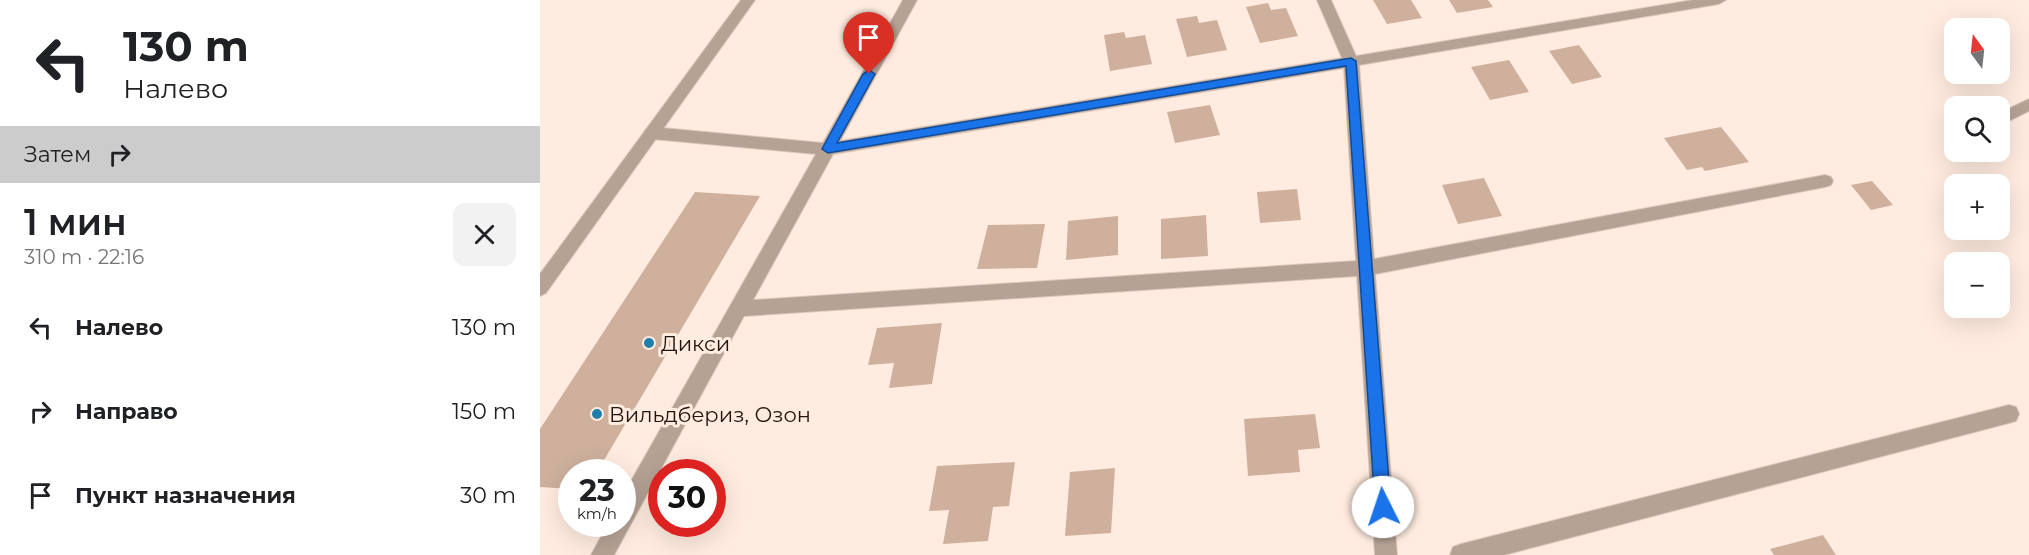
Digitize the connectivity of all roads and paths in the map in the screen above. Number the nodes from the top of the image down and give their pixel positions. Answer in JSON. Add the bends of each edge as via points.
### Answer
{"nodes":[{"id":1,"x":748,"y":0,"type":"edge"},
{"id":2,"x":910,"y":0,"type":"edge"},
{"id":3,"x":1324,"y":0,"type":"edge"},
{"id":4,"x":1719,"y":0,"type":"edge"},
{"id":5,"x":1351,"y":61,"type":"junction"},
{"id":6,"x":2029,"y":104,"type":"edge"},
{"id":7,"x":2010,"y":114,"type":"edge"},
{"id":8,"x":652,"y":133,"type":"junction"},
{"id":9,"x":828,"y":149,"type":"junction"},
{"id":10,"x":1825,"y":181,"type":"dead end"},
{"id":11,"x":1366,"y":268,"type":"junction"},
{"id":12,"x":540,"y":288,"type":"edge"},
{"id":13,"x":739,"y":309,"type":"junction"},
{"id":14,"x":2009,"y":414,"type":"dead end"},
{"id":15,"x":636,"y":494,"type":"edge"},
{"id":16,"x":612,"y":537,"type":"edge"},
{"id":17,"x":602,"y":555,"type":"edge"},
{"id":18,"x":1386,"y":555,"type":"edge"},
{"id":19,"x":1461,"y":555,"type":"edge"}],
"edges":[{"from":1,"to":8,"type":"street"},
{"from":2,"to":9,"type":"street"},
{"from":3,"to":5,"type":"street"},
{"from":4,"to":5,"type":"street"},
{"from":5,"to":9,"type":"street"},
{"from":5,"to":11,"type":"street"},
{"from":6,"to":7,"type":"street"},
{"from":8,"to":9,"type":"street"},
{"from":8,"to":12,"type":"street"},
{"from":9,"to":13,"type":"street"},
{"from":10,"to":11,"type":"street"},
{"from":11,"to":13,"type":"street"},
{"from":11,"to":18,"type":"street"},
{"from":13,"to":15,"type":"street"},
{"from":14,"to":19,"type":"street"},
{"from":16,"to":17,"type":"street"}]}
